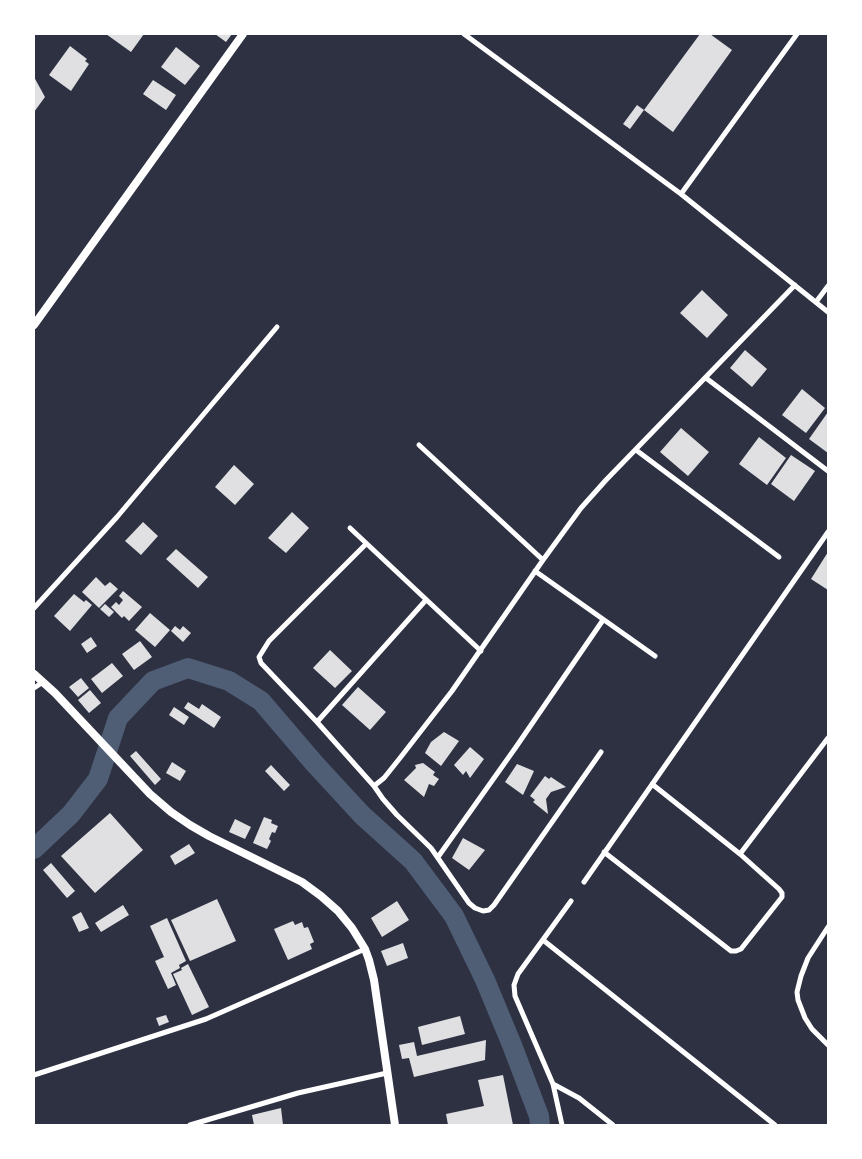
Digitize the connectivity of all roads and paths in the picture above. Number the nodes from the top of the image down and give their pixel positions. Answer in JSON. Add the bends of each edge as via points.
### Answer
{"nodes":[{"id":1,"x":243,"y":34,"type":"edge"},
{"id":2,"x":464,"y":34,"type":"edge"},
{"id":3,"x":797,"y":34,"type":"edge"},
{"id":4,"x":680,"y":194,"type":"junction"},
{"id":5,"x":795,"y":285,"type":"junction"},
{"id":6,"x":828,"y":286,"type":"edge"},
{"id":7,"x":816,"y":302,"type":"junction"},
{"id":8,"x":828,"y":312,"type":"edge"},
{"id":9,"x":34,"y":325,"type":"edge"},
{"id":10,"x":277,"y":327,"type":"dead end"},
{"id":11,"x":706,"y":378,"type":"junction"},
{"id":12,"x":419,"y":445,"type":"dead end"},
{"id":13,"x":636,"y":450,"type":"junction"},
{"id":14,"x":828,"y":471,"type":"edge"},
{"id":15,"x":350,"y":528,"type":"dead end"},
{"id":16,"x":828,"y":532,"type":"edge"},
{"id":17,"x":366,"y":544,"type":"junction"},
{"id":18,"x":779,"y":557,"type":"dead end"},
{"id":19,"x":543,"y":560,"type":"junction"},
{"id":20,"x":535,"y":570,"type":"junction"},
{"id":21,"x":426,"y":600,"type":"junction"},
{"id":22,"x":34,"y":608,"type":"edge"},
{"id":23,"x":603,"y":620,"type":"junction"},
{"id":24,"x":480,"y":651,"type":"junction"},
{"id":25,"x":655,"y":656,"type":"dead end"},
{"id":26,"x":34,"y":674,"type":"edge"},
{"id":27,"x":43,"y":682,"type":"junction"},
{"id":28,"x":34,"y":688,"type":"edge"},
{"id":29,"x":317,"y":722,"type":"junction"},
{"id":30,"x":828,"y":738,"type":"edge"},
{"id":31,"x":601,"y":752,"type":"dead end"},
{"id":32,"x":652,"y":784,"type":"junction"},
{"id":33,"x":374,"y":786,"type":"junction"},
{"id":34,"x":604,"y":852,"type":"junction"},
{"id":35,"x":740,"y":854,"type":"junction"},
{"id":36,"x":438,"y":857,"type":"junction"},
{"id":37,"x":584,"y":882,"type":"dead end"},
{"id":38,"x":572,"y":901,"type":"dead end"},
{"id":39,"x":828,"y":927,"type":"edge"},
{"id":40,"x":543,"y":940,"type":"junction"},
{"id":41,"x":365,"y":949,"type":"junction"},
{"id":42,"x":828,"y":1045,"type":"edge"},
{"id":43,"x":387,"y":1073,"type":"junction"},
{"id":44,"x":34,"y":1075,"type":"edge"},
{"id":45,"x":553,"y":1084,"type":"junction"},
{"id":46,"x":190,"y":1125,"type":"edge"},
{"id":47,"x":395,"y":1125,"type":"edge"},
{"id":48,"x":562,"y":1125,"type":"edge"},
{"id":49,"x":613,"y":1125,"type":"edge"},
{"id":50,"x":775,"y":1125,"type":"edge"}],
"edges":[{"from":1,"to":9,"type":"street"},
{"from":2,"to":4,"type":"street"},
{"from":3,"to":4,"type":"street"},
{"from":4,"to":5,"type":"street"},
{"from":5,"to":7,"type":"street"},
{"from":5,"to":11,"type":"street"},
{"from":6,"to":7,"type":"street"},
{"from":7,"to":8,"type":"street"},
{"from":10,"to":22,"type":"street","via":[[117,517]]},
{"from":11,"to":13,"type":"street"},
{"from":11,"to":14,"type":"street"},
{"from":12,"to":19,"type":"street"},
{"from":13,"to":18,"type":"street"},
{"from":13,"to":19,"type":"street","via":[[581,508]]},
{"from":15,"to":17,"type":"street"},
{"from":16,"to":32,"type":"street"},
{"from":17,"to":21,"type":"street"},
{"from":17,"to":29,"type":"street","via":[[269,641],[259,657],[261,663]]},
{"from":19,"to":20,"type":"street"},
{"from":20,"to":23,"type":"street"},
{"from":20,"to":24,"type":"street"},
{"from":21,"to":24,"type":"street"},
{"from":21,"to":29,"type":"street"},
{"from":23,"to":25,"type":"street"},
{"from":23,"to":36,"type":"street"},
{"from":24,"to":33,"type":"street","via":[[400,758]]},
{"from":26,"to":27,"type":"street"},
{"from":27,"to":28,"type":"street"},
{"from":27,"to":41,"type":"street","via":[[171,812],[321,896],[338,911]]},
{"from":29,"to":33,"type":"street"},
{"from":30,"to":35,"type":"street"},
{"from":31,"to":36,"type":"street","via":[[489,910],[483,911],[469,903]]},
{"from":32,"to":34,"type":"street"},
{"from":32,"to":35,"type":"street"},
{"from":33,"to":36,"type":"street"},
{"from":34,"to":35,"type":"street","via":[[731,951],[741,949],[782,897],[779,889]]},
{"from":34,"to":37,"type":"street"},
{"from":38,"to":40,"type":"street"},
{"from":39,"to":42,"type":"street","via":[[808,958],[797,992],[804,1018]]},
{"from":40,"to":45,"type":"street","via":[[518,974],[514,985],[515,996]]},
{"from":40,"to":50,"type":"street"},
{"from":41,"to":43,"type":"street","via":[[374,980]]},
{"from":41,"to":44,"type":"street","via":[[206,1018]]},
{"from":43,"to":46,"type":"street","via":[[298,1093]]},
{"from":43,"to":47,"type":"street"},
{"from":45,"to":48,"type":"street"},
{"from":45,"to":49,"type":"street","via":[[579,1098]]}]}
